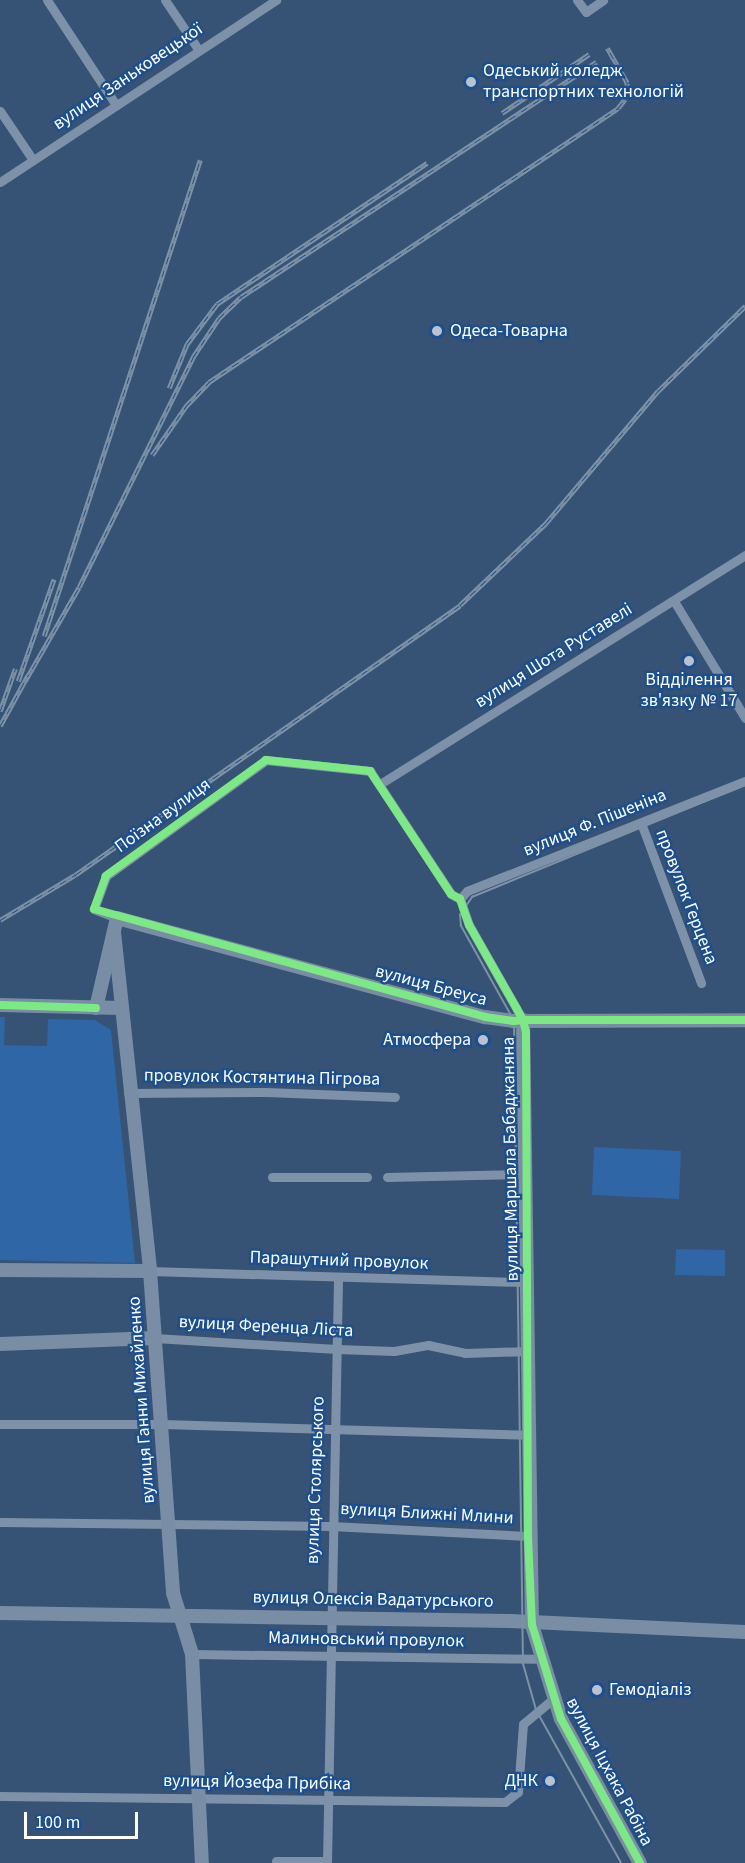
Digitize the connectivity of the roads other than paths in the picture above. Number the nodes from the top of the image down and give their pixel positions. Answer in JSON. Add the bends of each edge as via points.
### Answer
{"nodes":[{"id":1,"x":47,"y":0,"type":"edge"},
{"id":2,"x":165,"y":0,"type":"edge"},
{"id":3,"x":276,"y":0,"type":"edge"},
{"id":4,"x":577,"y":0,"type":"edge"},
{"id":5,"x":603,"y":0,"type":"edge"},
{"id":6,"x":198,"y":49,"type":"junction"},
{"id":7,"x":116,"y":105,"type":"junction"},
{"id":8,"x":0,"y":111,"type":"edge"},
{"id":9,"x":33,"y":160,"type":"junction"},
{"id":10,"x":0,"y":182,"type":"edge"},
{"id":11,"x":745,"y":555,"type":"edge"},
{"id":12,"x":674,"y":601,"type":"junction"},
{"id":13,"x":745,"y":718,"type":"edge"},
{"id":14,"x":266,"y":760,"type":"joint"},
{"id":15,"x":745,"y":781,"type":"edge"},
{"id":16,"x":380,"y":784,"type":"junction"},
{"id":17,"x":641,"y":823,"type":"junction"},
{"id":18,"x":460,"y":899,"type":"junction"},
{"id":19,"x":116,"y":925,"type":"junction"},
{"id":20,"x":701,"y":983,"type":"dead end"},
{"id":21,"x":0,"y":1005,"type":"edge"},
{"id":22,"x":96,"y":1008,"type":"junction"},
{"id":23,"x":121,"y":1008,"type":"junction"},
{"id":24,"x":523,"y":1020,"type":"junction"},
{"id":25,"x":745,"y":1020,"type":"edge"},
{"id":26,"x":128,"y":1093,"type":"junction"},
{"id":27,"x":395,"y":1097,"type":"dead end"},
{"id":28,"x":524,"y":1174,"type":"junction"},
{"id":29,"x":272,"y":1177,"type":"dead end"},
{"id":30,"x":367,"y":1177,"type":"dead end"},
{"id":31,"x":387,"y":1177,"type":"dead end"},
{"id":32,"x":0,"y":1270,"type":"edge"},
{"id":33,"x":150,"y":1270,"type":"junction"},
{"id":34,"x":338,"y":1278,"type":"junction"},
{"id":35,"x":527,"y":1282,"type":"junction"},
{"id":36,"x":155,"y":1338,"type":"junction"},
{"id":37,"x":0,"y":1344,"type":"edge"},
{"id":38,"x":337,"y":1349,"type":"junction"},
{"id":39,"x":529,"y":1351,"type":"junction"},
{"id":40,"x":0,"y":1424,"type":"edge"},
{"id":41,"x":162,"y":1424,"type":"junction"},
{"id":42,"x":334,"y":1428,"type":"junction"},
{"id":43,"x":528,"y":1435,"type":"junction"},
{"id":44,"x":0,"y":1522,"type":"edge"},
{"id":45,"x":331,"y":1526,"type":"junction"},
{"id":46,"x":170,"y":1527,"type":"junction"},
{"id":47,"x":528,"y":1536,"type":"junction"},
{"id":48,"x":0,"y":1613,"type":"edge"},
{"id":49,"x":179,"y":1613,"type":"junction"},
{"id":50,"x":329,"y":1617,"type":"junction"},
{"id":51,"x":532,"y":1625,"type":"junction"},
{"id":52,"x":745,"y":1632,"type":"edge"},
{"id":53,"x":192,"y":1654,"type":"junction"},
{"id":54,"x":329,"y":1655,"type":"junction"},
{"id":55,"x":540,"y":1659,"type":"junction"},
{"id":56,"x":553,"y":1699,"type":"junction"},
{"id":57,"x":0,"y":1796,"type":"edge"},
{"id":58,"x":200,"y":1799,"type":"junction"},
{"id":59,"x":327,"y":1801,"type":"junction"},
{"id":60,"x":276,"y":1861,"type":"dead end"},
{"id":61,"x":327,"y":1862,"type":"edge"},
{"id":62,"x":202,"y":1863,"type":"edge"},
{"id":63,"x":640,"y":1863,"type":"edge"}],
"edges":[{"from":1,"to":7,"type":"street"},
{"from":2,"to":6,"type":"street"},
{"from":3,"to":6,"type":"street","name":"вулиця Заньковецької"},
{"from":4,"to":5,"type":"street","via":[[586,12]]},
{"from":6,"to":7,"type":"street","name":"вулиця Заньковецької"},
{"from":7,"to":9,"type":"street","name":"вулиця Заньковецької"},
{"from":8,"to":9,"type":"street"},
{"from":9,"to":10,"type":"street","name":"вулиця Заньковецької"},
{"from":11,"to":12,"type":"street","name":"вулиця Шота Руставелі"},
{"from":12,"to":13,"type":"street"},
{"from":12,"to":16,"type":"street","name":"вулиця Шота Руставелі"},
{"from":14,"to":16,"type":"street","name":"вулиця Маршала Бабаджаняна","via":[[370,771]]},
{"from":14,"to":19,"type":"street","name":"Поїзна вулиця","via":[[106,876],[94,909]]},
{"from":15,"to":17,"type":"street","name":"вулиця Ф. Пішеніна"},
{"from":16,"to":18,"type":"street","name":"вулиця Маршала Бабаджаняна","via":[[451,894]]},
{"from":17,"to":18,"type":"street","name":"вулиця Ф. Пішеніна","via":[[467,891]]},
{"from":17,"to":20,"type":"street","name":"провулок Герцена"},
{"from":18,"to":24,"type":"street","name":"вулиця Маршала Бабаджаняна","via":[[469,925]]},
{"from":19,"to":22,"type":"street"},
{"from":19,"to":23,"type":"street","name":"вулиця Ганни Михайленко"},
{"from":19,"to":24,"type":"street","name":"вулиця Бреуса","via":[[485,1017]]},
{"from":21,"to":22,"type":"street"},
{"from":22,"to":23,"type":"street"},
{"from":23,"to":26,"type":"street","name":"вулиця Ганни Михайленко"},
{"from":24,"to":25,"type":"street","name":"вулиця Бреуса"},
{"from":24,"to":28,"type":"street","name":"вулиця Маршала Бабаджаняна"},
{"from":26,"to":27,"type":"street","name":"провулок Костянтина Пігрова","via":[[266,1092]]},
{"from":26,"to":33,"type":"street","name":"вулиця Ганни Михайленко"},
{"from":28,"to":31,"type":"street"},
{"from":28,"to":35,"type":"street","name":"вулиця Маршала Бабаджаняна"},
{"from":29,"to":30,"type":"street"},
{"from":32,"to":33,"type":"street"},
{"from":33,"to":34,"type":"street","name":"Парашутний провулок"},
{"from":33,"to":36,"type":"street","name":"вулиця Ганни Михайленко"},
{"from":34,"to":35,"type":"street","name":"Парашутний провулок"},
{"from":34,"to":38,"type":"street","name":"вулиця Столярського"},
{"from":35,"to":39,"type":"street","name":"вулиця Маршала Бабаджаняна"},
{"from":36,"to":37,"type":"street","name":"вулиця Ференца Ліста"},
{"from":36,"to":38,"type":"street","name":"вулиця Ференца Ліста"},
{"from":36,"to":41,"type":"street","name":"вулиця Ганни Михайленко"},
{"from":38,"to":39,"type":"street","name":"вулиця Ференца Ліста","via":[[394,1351],[428,1345],[465,1353]]},
{"from":38,"to":42,"type":"street","name":"вулиця Столярського"},
{"from":39,"to":43,"type":"street","name":"вулиця Маршала Бабаджаняна"},
{"from":40,"to":41,"type":"street"},
{"from":41,"to":42,"type":"street"},
{"from":41,"to":46,"type":"street","name":"вулиця Ганни Михайленко"},
{"from":42,"to":43,"type":"street"},
{"from":42,"to":45,"type":"street","name":"вулиця Столярського"},
{"from":43,"to":47,"type":"street","name":"вулиця Маршала Бабаджаняна"},
{"from":44,"to":46,"type":"street","name":"вулиця Ближні Млини"},
{"from":45,"to":46,"type":"street","name":"вулиця Ближні Млини"},
{"from":45,"to":47,"type":"street","name":"вулиця Ближні Млини"},
{"from":45,"to":50,"type":"street","name":"вулиця Столярського"},
{"from":46,"to":49,"type":"street","name":"вулиця Ганни Михайленко","via":[[173,1593]]},
{"from":47,"to":51,"type":"street","name":"вулиця Маршала Бабаджаняна"},
{"from":48,"to":49,"type":"street","name":"вулиця Олексія Вадатурського"},
{"from":49,"to":50,"type":"street","name":"вулиця Олексія Вадатурського"},
{"from":49,"to":53,"type":"street","name":"вулиця Ганни Михайленко"},
{"from":50,"to":51,"type":"street","name":"вулиця Олексія Вадатурського"},
{"from":50,"to":54,"type":"street","name":"вулиця Столярського"},
{"from":51,"to":52,"type":"street","name":"вулиця Олексія Вадатурського"},
{"from":51,"to":55,"type":"street","name":"вулиця Іцхака Рабіна"},
{"from":53,"to":54,"type":"street","name":"Малиновський провулок"},
{"from":53,"to":58,"type":"street","name":"вулиця Ганни Михайленко"},
{"from":54,"to":55,"type":"street","name":"Малиновський провулок"},
{"from":54,"to":59,"type":"street","name":"вулиця Столярського"},
{"from":55,"to":56,"type":"street","name":"вулиця Іцхака Рабіна"},
{"from":56,"to":59,"type":"street","name":"вулиця Йозефа Прибіка","via":[[523,1724],[518,1792],[513,1800]]},
{"from":56,"to":63,"type":"street","name":"вулиця Іцхака Рабіна"},
{"from":57,"to":58,"type":"street","name":"вулиця Йозефа Прибіка"},
{"from":58,"to":59,"type":"street","name":"вулиця Йозефа Прибіка"},
{"from":58,"to":62,"type":"street","name":"вулиця Ганни Михайленко"},
{"from":59,"to":61,"type":"street","name":"вулиця Столярського"},
{"from":60,"to":61,"type":"street"}]}
